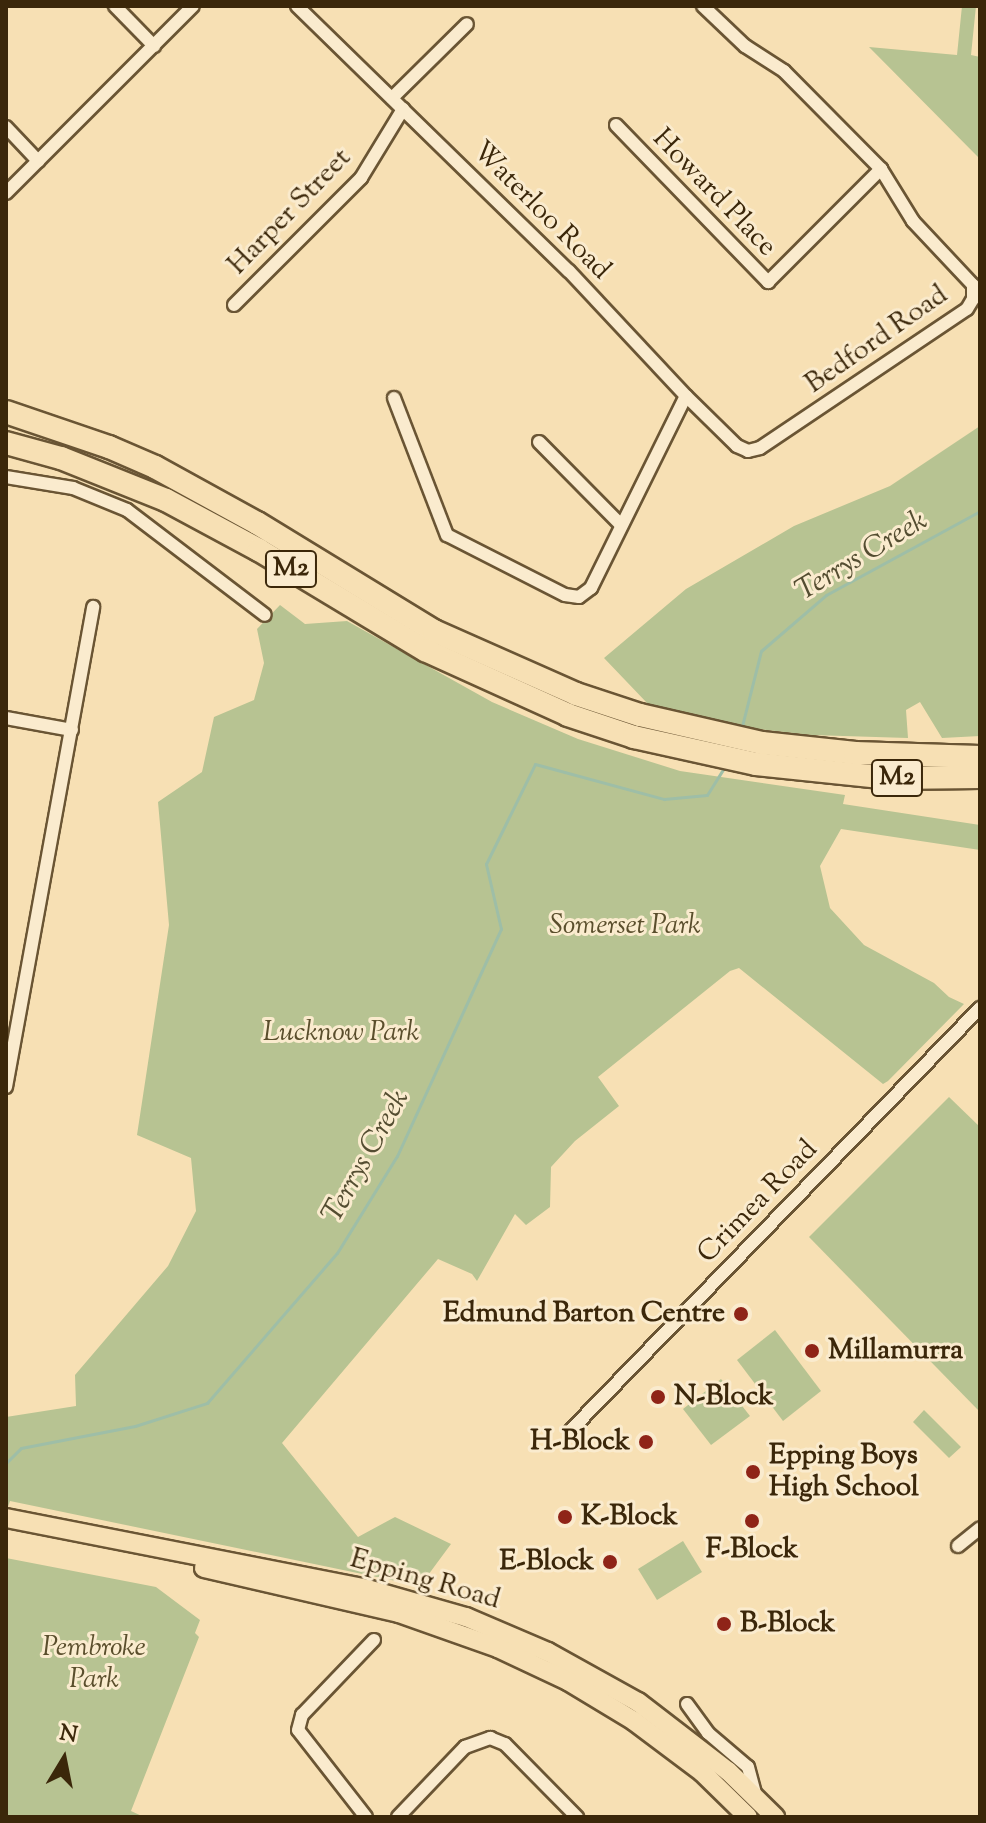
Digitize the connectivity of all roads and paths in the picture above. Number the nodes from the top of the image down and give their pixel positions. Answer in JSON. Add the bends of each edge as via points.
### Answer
{"nodes":[{"id":1,"x":115,"y":6,"type":"edge"},
{"id":2,"x":193,"y":6,"type":"edge"},
{"id":3,"x":297,"y":6,"type":"edge"},
{"id":4,"x":703,"y":6,"type":"edge"},
{"id":5,"x":467,"y":24,"type":"dead end"},
{"id":6,"x":154,"y":46,"type":"junction"},
{"id":7,"x":392,"y":98,"type":"junction"},
{"id":8,"x":403,"y":109,"type":"junction"},
{"id":9,"x":616,"y":125,"type":"dead end"},
{"id":10,"x":6,"y":127,"type":"edge"},
{"id":11,"x":38,"y":161,"type":"junction"},
{"id":12,"x":881,"y":169,"type":"junction"},
{"id":13,"x":6,"y":193,"type":"edge"},
{"id":14,"x":234,"y":305,"type":"dead end"},
{"id":15,"x":686,"y":396,"type":"junction"},
{"id":16,"x":394,"y":398,"type":"dead end"},
{"id":17,"x":6,"y":412,"type":"edge"},
{"id":18,"x":539,"y":442,"type":"dead end"},
{"id":19,"x":6,"y":443,"type":"edge"},
{"id":20,"x":748,"y":451,"type":"joint"},
{"id":21,"x":6,"y":477,"type":"edge"},
{"id":22,"x":621,"y":525,"type":"junction"},
{"id":23,"x":93,"y":607,"type":"dead end"},
{"id":24,"x":265,"y":615,"type":"dead end"},
{"id":25,"x":572,"y":704,"type":"junction"},
{"id":26,"x":6,"y":718,"type":"edge"},
{"id":27,"x":72,"y":730,"type":"junction"},
{"id":28,"x":980,"y":757,"type":"edge"},
{"id":29,"x":980,"y":777,"type":"edge"},
{"id":30,"x":980,"y":1008,"type":"edge"},
{"id":31,"x":6,"y":1087,"type":"edge"},
{"id":32,"x":571,"y":1430,"type":"dead end"},
{"id":33,"x":6,"y":1518,"type":"edge"},
{"id":34,"x":980,"y":1528,"type":"edge"},
{"id":35,"x":6,"y":1530,"type":"edge"},
{"id":36,"x":958,"y":1546,"type":"dead end"},
{"id":37,"x":374,"y":1640,"type":"dead end"},
{"id":38,"x":687,"y":1704,"type":"dead end"},
{"id":39,"x":756,"y":1797,"type":"junction"},
{"id":40,"x":366,"y":1817,"type":"edge"},
{"id":41,"x":398,"y":1817,"type":"edge"},
{"id":42,"x":577,"y":1817,"type":"edge"},
{"id":43,"x":748,"y":1817,"type":"edge"},
{"id":44,"x":775,"y":1817,"type":"edge"}],
"edges":[{"from":1,"to":6,"type":"street"},
{"from":2,"to":6,"type":"street"},
{"from":3,"to":7,"type":"street","name":"Waterloo Road"},
{"from":4,"to":12,"type":"street","via":[[745,46],[784,71]]},
{"from":5,"to":7,"type":"street"},
{"from":6,"to":11,"type":"street"},
{"from":7,"to":8,"type":"street","name":"Waterloo Road"},
{"from":8,"to":14,"type":"street","name":"Harper Street","via":[[361,178]]},
{"from":8,"to":15,"type":"street","name":"Waterloo Road","via":[[569,271]]},
{"from":9,"to":12,"type":"street","name":"Howard Place","via":[[768,282]]},
{"from":10,"to":11,"type":"street"},
{"from":11,"to":13,"type":"street"},
{"from":12,"to":20,"type":"street","name":"Bedford Road","via":[[913,221],[965,273],[973,285],[973,299],[954,318]]},
{"from":15,"to":20,"type":"street","name":"Waterloo Road"},
{"from":15,"to":22,"type":"street"},
{"from":16,"to":22,"type":"street","via":[[447,535],[565,595],[579,597],[591,588]]},
{"from":17,"to":25,"type":"highway","number":"M2","via":[[155,467],[434,631]]},
{"from":18,"to":22,"type":"street"},
{"from":19,"to":25,"type":"highway","number":"M2","via":[[61,458],[166,500],[425,650]]},
{"from":21,"to":24,"type":"street","via":[[73,488],[127,510]]},
{"from":23,"to":27,"type":"street"},
{"from":25,"to":28,"type":"highway","number":"M2","via":[[815,750]]},
{"from":25,"to":29,"type":"highway","number":"M2","via":[[677,747],[813,772]]},
{"from":26,"to":27,"type":"street"},
{"from":27,"to":31,"type":"street"},
{"from":30,"to":32,"type":"street","name":"Crimea Road"},
{"from":33,"to":39,"type":"main road","name":"Epping Road","via":[[322,1579],[466,1617],[548,1652],[629,1697]]},
{"from":34,"to":36,"type":"street"},
{"from":35,"to":43,"type":"main road","name":"Epping Road","via":[[262,1580],[469,1636],[568,1681],[634,1721],[702,1772]]},
{"from":37,"to":40,"type":"street","via":[[302,1715],[298,1730]]},
{"from":38,"to":39,"type":"street","via":[[708,1733],[748,1767]]},
{"from":39,"to":44,"type":"main road","name":"Epping Road"},
{"from":41,"to":42,"type":"street","via":[[465,1747],[490,1738],[505,1744]]}]}
